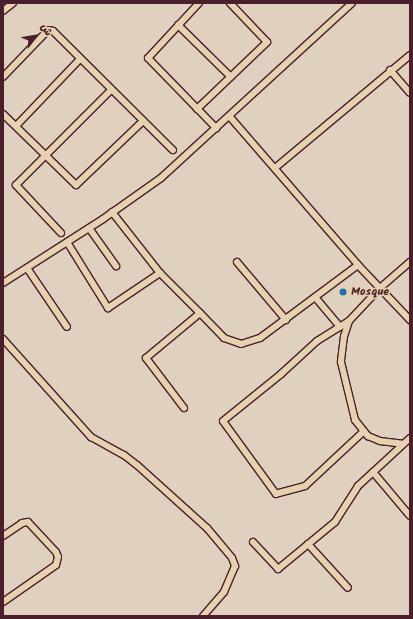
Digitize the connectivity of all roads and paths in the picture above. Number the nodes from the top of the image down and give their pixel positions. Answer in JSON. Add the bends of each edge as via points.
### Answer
{"nodes":[{"id":1,"x":13,"y":3,"type":"edge"},
{"id":2,"x":199,"y":3,"type":"edge"},
{"id":3,"x":230,"y":3,"type":"edge"},
{"id":4,"x":352,"y":3,"type":"edge"},
{"id":5,"x":3,"y":11,"type":"edge"},
{"id":6,"x":178,"y":25,"type":"junction"},
{"id":7,"x":410,"y":55,"type":"edge"},
{"id":8,"x":80,"y":59,"type":"junction"},
{"id":9,"x":390,"y":70,"type":"junction"},
{"id":10,"x":3,"y":77,"type":"edge"},
{"id":11,"x":231,"y":77,"type":"junction"},
{"id":12,"x":111,"y":90,"type":"junction"},
{"id":13,"x":410,"y":93,"type":"edge"},
{"id":14,"x":197,"y":109,"type":"junction"},
{"id":15,"x":3,"y":114,"type":"edge"},
{"id":16,"x":230,"y":117,"type":"junction"},
{"id":17,"x":143,"y":121,"type":"junction"},
{"id":18,"x":16,"y":126,"type":"junction"},
{"id":19,"x":216,"y":128,"type":"junction"},
{"id":20,"x":173,"y":150,"type":"dead end"},
{"id":21,"x":45,"y":156,"type":"junction"},
{"id":22,"x":275,"y":168,"type":"junction"},
{"id":23,"x":112,"y":212,"type":"junction"},
{"id":24,"x":89,"y":228,"type":"junction"},
{"id":25,"x":61,"y":233,"type":"dead end"},
{"id":26,"x":67,"y":242,"type":"junction"},
{"id":27,"x":237,"y":262,"type":"dead end"},
{"id":28,"x":410,"y":262,"type":"edge"},
{"id":29,"x":358,"y":265,"type":"junction"},
{"id":30,"x":116,"y":266,"type":"dead end"},
{"id":31,"x":27,"y":268,"type":"junction"},
{"id":32,"x":160,"y":273,"type":"junction"},
{"id":33,"x":3,"y":283,"type":"edge"},
{"id":34,"x":380,"y":288,"type":"junction"},
{"id":35,"x":315,"y":297,"type":"junction"},
{"id":36,"x":200,"y":313,"type":"junction"},
{"id":37,"x":286,"y":320,"type":"junction"},
{"id":38,"x":410,"y":320,"type":"edge"},
{"id":39,"x":349,"y":321,"type":"junction"},
{"id":40,"x":340,"y":327,"type":"junction"},
{"id":41,"x":67,"y":328,"type":"dead end"},
{"id":42,"x":3,"y":339,"type":"edge"},
{"id":43,"x":184,"y":408,"type":"dead end"},
{"id":44,"x":363,"y":432,"type":"junction"},
{"id":45,"x":410,"y":438,"type":"edge"},
{"id":46,"x":403,"y":444,"type":"junction"},
{"id":47,"x":373,"y":472,"type":"junction"},
{"id":48,"x":410,"y":516,"type":"edge"},
{"id":49,"x":3,"y":536,"type":"edge"},
{"id":50,"x":253,"y":542,"type":"dead end"},
{"id":51,"x":308,"y":544,"type":"junction"},
{"id":52,"x":348,"y":588,"type":"dead end"},
{"id":53,"x":3,"y":602,"type":"edge"},
{"id":54,"x":203,"y":616,"type":"edge"}],
"edges":[{"from":1,"to":5,"type":"street"},
{"from":2,"to":6,"type":"street"},
{"from":3,"to":11,"type":"street","via":[[267,42]]},
{"from":4,"to":16,"type":"street"},
{"from":6,"to":11,"type":"street"},
{"from":6,"to":14,"type":"street","via":[[148,58]]},
{"from":7,"to":9,"type":"street"},
{"from":8,"to":10,"type":"street","via":[[50,30]]},
{"from":8,"to":12,"type":"street"},
{"from":8,"to":18,"type":"street"},
{"from":9,"to":13,"type":"street"},
{"from":9,"to":22,"type":"street"},
{"from":11,"to":14,"type":"street"},
{"from":12,"to":17,"type":"street"},
{"from":12,"to":21,"type":"street"},
{"from":14,"to":19,"type":"street"},
{"from":15,"to":18,"type":"street"},
{"from":16,"to":19,"type":"street"},
{"from":16,"to":22,"type":"street"},
{"from":17,"to":20,"type":"street"},
{"from":17,"to":21,"type":"street","via":[[76,185]]},
{"from":18,"to":21,"type":"street"},
{"from":19,"to":23,"type":"street","via":[[161,178]]},
{"from":21,"to":25,"type":"street","via":[[16,185]]},
{"from":22,"to":29,"type":"street"},
{"from":23,"to":24,"type":"street"},
{"from":23,"to":32,"type":"street"},
{"from":24,"to":26,"type":"street"},
{"from":24,"to":30,"type":"street"},
{"from":26,"to":31,"type":"street"},
{"from":26,"to":32,"type":"street","via":[[108,308]]},
{"from":27,"to":37,"type":"street"},
{"from":28,"to":34,"type":"street"},
{"from":29,"to":34,"type":"street"},
{"from":29,"to":35,"type":"street"},
{"from":31,"to":33,"type":"street"},
{"from":31,"to":41,"type":"street"},
{"from":32,"to":36,"type":"street"},
{"from":34,"to":38,"type":"street"},
{"from":34,"to":39,"type":"street"},
{"from":35,"to":37,"type":"street"},
{"from":35,"to":40,"type":"street"},
{"from":36,"to":37,"type":"street","via":[[224,338],[243,344],[260,338]]},
{"from":36,"to":43,"type":"street","via":[[146,358]]},
{"from":39,"to":40,"type":"street"},
{"from":39,"to":44,"type":"street","via":[[342,342],[341,362],[355,420]]},
{"from":40,"to":44,"type":"street","via":[[317,341],[281,374],[224,418],[223,424],[276,494],[305,486]]},
{"from":42,"to":54,"type":"street","via":[[90,437],[137,464],[206,528],[234,560],[235,566],[224,592]]},
{"from":44,"to":46,"type":"street","via":[[380,441]]},
{"from":45,"to":46,"type":"street"},
{"from":46,"to":47,"type":"street"},
{"from":47,"to":48,"type":"street"},
{"from":47,"to":51,"type":"street","via":[[356,489],[337,519]]},
{"from":49,"to":53,"type":"street","via":[[22,523],[28,522],[58,557],[56,565]]},
{"from":50,"to":51,"type":"street","via":[[276,569]]},
{"from":51,"to":52,"type":"street"}]}
